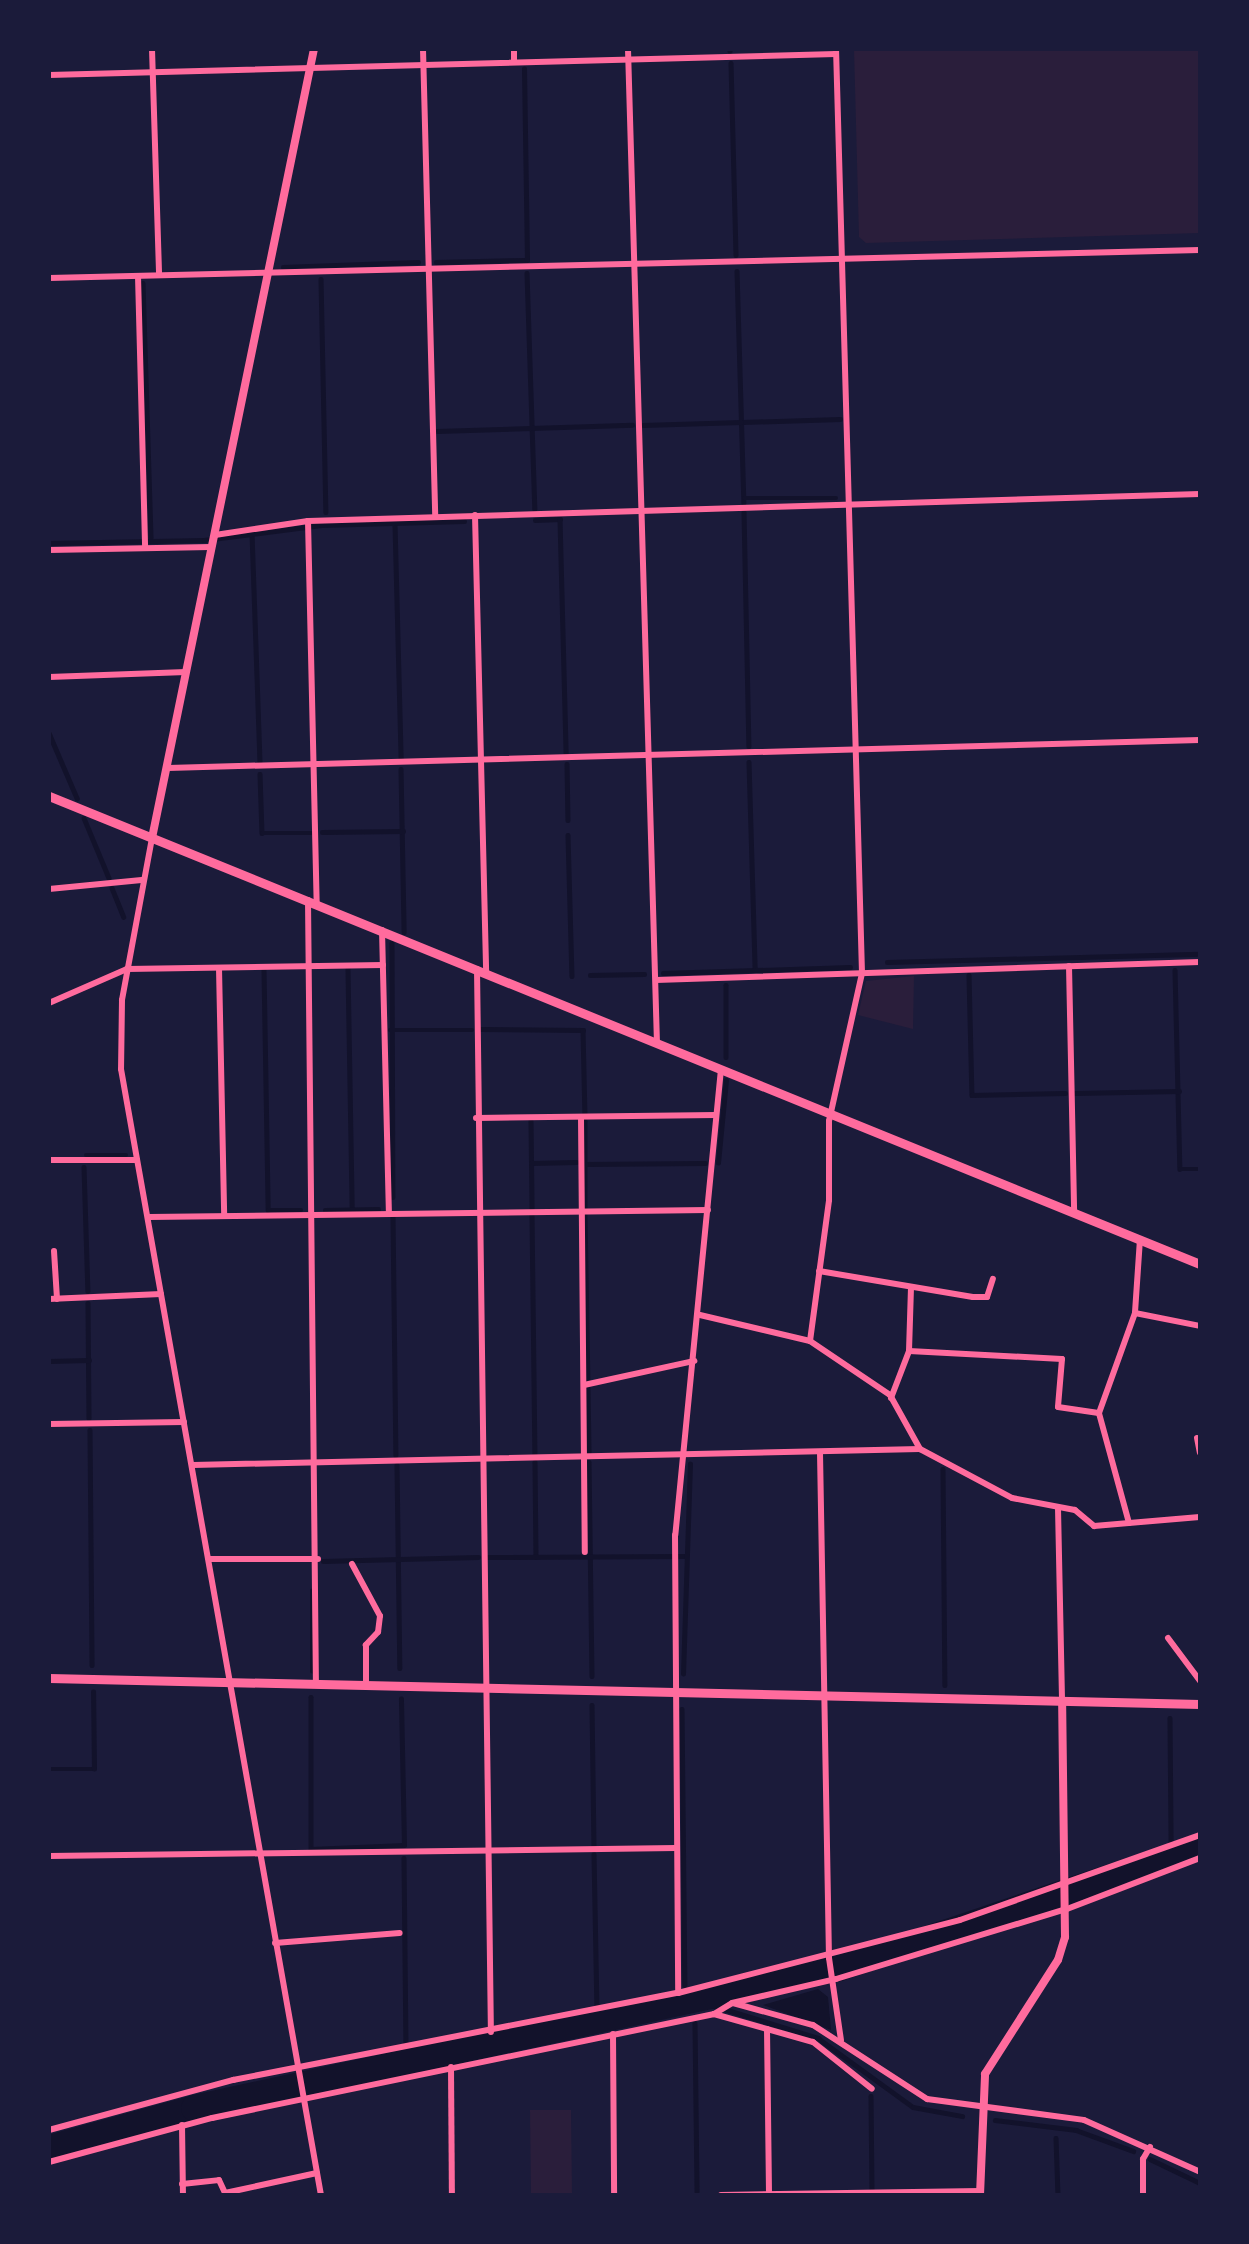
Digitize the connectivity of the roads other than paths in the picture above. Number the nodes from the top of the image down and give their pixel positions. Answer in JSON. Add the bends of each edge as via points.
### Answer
{"nodes":[{"id":1,"x":152,"y":49,"type":"edge"},
{"id":2,"x":314,"y":49,"type":"edge"},
{"id":3,"x":423,"y":49,"type":"edge"},
{"id":4,"x":514,"y":49,"type":"edge"},
{"id":5,"x":628,"y":49,"type":"edge"},
{"id":6,"x":836,"y":51,"type":"edge"},
{"id":7,"x":628,"y":60,"type":"junction"},
{"id":8,"x":514,"y":62,"type":"junction"},
{"id":9,"x":424,"y":64,"type":"junction"},
{"id":10,"x":310,"y":68,"type":"junction"},
{"id":11,"x":153,"y":73,"type":"junction"},
{"id":12,"x":49,"y":75,"type":"edge"},
{"id":13,"x":1200,"y":250,"type":"edge"},
{"id":14,"x":840,"y":258,"type":"junction"},
{"id":15,"x":633,"y":263,"type":"junction"},
{"id":16,"x":429,"y":270,"type":"junction"},
{"id":17,"x":268,"y":274,"type":"junction"},
{"id":18,"x":159,"y":275,"type":"junction"},
{"id":19,"x":138,"y":276,"type":"junction"},
{"id":20,"x":49,"y":278,"type":"edge"},
{"id":21,"x":1200,"y":494,"type":"edge"},
{"id":22,"x":849,"y":503,"type":"junction"},
{"id":23,"x":641,"y":512,"type":"junction"},
{"id":24,"x":475,"y":515,"type":"junction"},
{"id":25,"x":435,"y":516,"type":"junction"},
{"id":26,"x":308,"y":521,"type":"junction"},
{"id":27,"x":215,"y":535,"type":"junction"},
{"id":28,"x":211,"y":547,"type":"junction"},
{"id":29,"x":145,"y":548,"type":"junction"},
{"id":30,"x":49,"y":550,"type":"edge"},
{"id":31,"x":186,"y":672,"type":"junction"},
{"id":32,"x":49,"y":677,"type":"edge"},
{"id":33,"x":1200,"y":740,"type":"edge"},
{"id":34,"x":855,"y":750,"type":"junction"},
{"id":35,"x":650,"y":756,"type":"junction"},
{"id":36,"x":480,"y":761,"type":"junction"},
{"id":37,"x":315,"y":765,"type":"junction"},
{"id":38,"x":168,"y":768,"type":"junction"},
{"id":39,"x":49,"y":796,"type":"edge"},
{"id":40,"x":152,"y":838,"type":"junction"},
{"id":41,"x":142,"y":880,"type":"junction"},
{"id":42,"x":49,"y":889,"type":"edge"},
{"id":43,"x":312,"y":902,"type":"junction"},
{"id":44,"x":382,"y":930,"type":"junction"},
{"id":45,"x":1200,"y":962,"type":"edge"},
{"id":46,"x":383,"y":965,"type":"junction"},
{"id":47,"x":309,"y":966,"type":"junction"},
{"id":48,"x":1069,"y":966,"type":"junction"},
{"id":49,"x":219,"y":968,"type":"junction"},
{"id":50,"x":127,"y":969,"type":"junction"},
{"id":51,"x":482,"y":971,"type":"junction"},
{"id":52,"x":862,"y":973,"type":"junction"},
{"id":53,"x":656,"y":979,"type":"junction"},
{"id":54,"x":49,"y":1003,"type":"edge"},
{"id":55,"x":657,"y":1042,"type":"junction"},
{"id":56,"x":722,"y":1069,"type":"junction"},
{"id":57,"x":830,"y":1112,"type":"junction"},
{"id":58,"x":716,"y":1115,"type":"junction"},
{"id":59,"x":476,"y":1118,"type":"junction"},
{"id":60,"x":581,"y":1118,"type":"junction"},
{"id":61,"x":49,"y":1160,"type":"edge"},
{"id":62,"x":137,"y":1160,"type":"junction"},
{"id":63,"x":582,"y":1210,"type":"junction"},
{"id":64,"x":708,"y":1210,"type":"junction"},
{"id":65,"x":1074,"y":1210,"type":"junction"},
{"id":66,"x":389,"y":1212,"type":"junction"},
{"id":67,"x":480,"y":1212,"type":"junction"},
{"id":68,"x":313,"y":1213,"type":"junction"},
{"id":69,"x":224,"y":1216,"type":"junction"},
{"id":70,"x":149,"y":1217,"type":"junction"},
{"id":71,"x":1140,"y":1239,"type":"junction"},
{"id":72,"x":54,"y":1251,"type":"dead end"},
{"id":73,"x":1200,"y":1264,"type":"edge"},
{"id":74,"x":820,"y":1271,"type":"junction"},
{"id":75,"x":993,"y":1279,"type":"dead end"},
{"id":76,"x":911,"y":1289,"type":"junction"},
{"id":77,"x":161,"y":1294,"type":"junction"},
{"id":78,"x":53,"y":1299,"type":"edge"},
{"id":79,"x":1135,"y":1313,"type":"junction"},
{"id":80,"x":700,"y":1315,"type":"junction"},
{"id":81,"x":1200,"y":1326,"type":"edge"},
{"id":82,"x":810,"y":1341,"type":"junction"},
{"id":83,"x":909,"y":1351,"type":"junction"},
{"id":84,"x":694,"y":1361,"type":"junction"},
{"id":85,"x":584,"y":1385,"type":"junction"},
{"id":86,"x":891,"y":1398,"type":"junction"},
{"id":87,"x":1099,"y":1413,"type":"junction"},
{"id":88,"x":184,"y":1422,"type":"junction"},
{"id":89,"x":49,"y":1424,"type":"edge"},
{"id":90,"x":1197,"y":1438,"type":"dead end"},
{"id":91,"x":920,"y":1449,"type":"junction"},
{"id":92,"x":820,"y":1453,"type":"junction"},
{"id":93,"x":1200,"y":1453,"type":"edge"},
{"id":94,"x":683,"y":1456,"type":"junction"},
{"id":95,"x":482,"y":1458,"type":"junction"},
{"id":96,"x":585,"y":1458,"type":"junction"},
{"id":97,"x":314,"y":1461,"type":"junction"},
{"id":98,"x":192,"y":1465,"type":"junction"},
{"id":99,"x":1058,"y":1508,"type":"junction"},
{"id":100,"x":1200,"y":1517,"type":"edge"},
{"id":101,"x":1129,"y":1523,"type":"junction"},
{"id":102,"x":585,"y":1552,"type":"dead end"},
{"id":103,"x":209,"y":1559,"type":"junction"},
{"id":104,"x":318,"y":1559,"type":"junction"},
{"id":105,"x":352,"y":1564,"type":"dead end"},
{"id":106,"x":1168,"y":1638,"type":"dead end"},
{"id":107,"x":49,"y":1678,"type":"edge"},
{"id":108,"x":1200,"y":1681,"type":"edge"},
{"id":109,"x":230,"y":1682,"type":"junction"},
{"id":110,"x":316,"y":1684,"type":"junction"},
{"id":111,"x":366,"y":1685,"type":"junction"},
{"id":112,"x":484,"y":1688,"type":"junction"},
{"id":113,"x":674,"y":1692,"type":"junction"},
{"id":114,"x":825,"y":1695,"type":"junction"},
{"id":115,"x":1062,"y":1701,"type":"junction"},
{"id":116,"x":1200,"y":1704,"type":"edge"},
{"id":117,"x":1200,"y":1835,"type":"edge"},
{"id":118,"x":676,"y":1848,"type":"junction"},
{"id":119,"x":489,"y":1851,"type":"junction"},
{"id":120,"x":259,"y":1854,"type":"junction"},
{"id":121,"x":49,"y":1856,"type":"edge"},
{"id":122,"x":1200,"y":1858,"type":"edge"},
{"id":123,"x":1066,"y":1887,"type":"junction"},
{"id":124,"x":1067,"y":1907,"type":"junction"},
{"id":125,"x":400,"y":1933,"type":"dead end"},
{"id":126,"x":275,"y":1943,"type":"junction"},
{"id":127,"x":829,"y":1959,"type":"junction"},
{"id":128,"x":836,"y":1977,"type":"junction"},
{"id":129,"x":677,"y":1993,"type":"junction"},
{"id":130,"x":730,"y":2004,"type":"junction"},
{"id":131,"x":716,"y":2012,"type":"junction"},
{"id":132,"x":767,"y":2029,"type":"junction"},
{"id":133,"x":491,"y":2032,"type":"junction"},
{"id":134,"x":613,"y":2034,"type":"junction"},
{"id":135,"x":841,"y":2040,"type":"junction"},
{"id":136,"x":451,"y":2067,"type":"junction"},
{"id":137,"x":298,"y":2070,"type":"junction"},
{"id":138,"x":873,"y":2089,"type":"dead end"},
{"id":139,"x":302,"y":2098,"type":"junction"},
{"id":140,"x":981,"y":2109,"type":"junction"},
{"id":141,"x":182,"y":2125,"type":"junction"},
{"id":142,"x":49,"y":2130,"type":"edge"},
{"id":143,"x":1150,"y":2147,"type":"junction"},
{"id":144,"x":49,"y":2162,"type":"edge"},
{"id":145,"x":1200,"y":2172,"type":"edge"},
{"id":146,"x":317,"y":2173,"type":"junction"},
{"id":147,"x":182,"y":2184,"type":"junction"},
{"id":148,"x":980,"y":2193,"type":"edge"},
{"id":149,"x":183,"y":2195,"type":"edge"},
{"id":150,"x":321,"y":2195,"type":"edge"},
{"id":151,"x":452,"y":2195,"type":"edge"},
{"id":152,"x":614,"y":2195,"type":"edge"},
{"id":153,"x":721,"y":2195,"type":"edge"},
{"id":154,"x":769,"y":2195,"type":"edge"},
{"id":155,"x":1143,"y":2195,"type":"edge"}],
"edges":[{"from":1,"to":11,"type":"street"},
{"from":2,"to":10,"type":"street"},
{"from":3,"to":9,"type":"street"},
{"from":4,"to":8,"type":"street"},
{"from":5,"to":7,"type":"street"},
{"from":6,"to":7,"type":"street"},
{"from":6,"to":14,"type":"street"},
{"from":7,"to":8,"type":"street"},
{"from":7,"to":15,"type":"street"},
{"from":8,"to":9,"type":"street"},
{"from":9,"to":10,"type":"street"},
{"from":9,"to":16,"type":"street"},
{"from":10,"to":11,"type":"street"},
{"from":10,"to":17,"type":"street"},
{"from":11,"to":12,"type":"street"},
{"from":11,"to":18,"type":"street"},
{"from":13,"to":14,"type":"street"},
{"from":14,"to":15,"type":"street"},
{"from":14,"to":22,"type":"street"},
{"from":15,"to":16,"type":"street"},
{"from":15,"to":23,"type":"street"},
{"from":16,"to":17,"type":"street"},
{"from":16,"to":25,"type":"street"},
{"from":17,"to":18,"type":"street"},
{"from":17,"to":27,"type":"street"},
{"from":18,"to":19,"type":"street"},
{"from":19,"to":20,"type":"street"},
{"from":19,"to":29,"type":"street"},
{"from":21,"to":22,"type":"street"},
{"from":22,"to":23,"type":"street"},
{"from":22,"to":34,"type":"street"},
{"from":23,"to":24,"type":"street"},
{"from":23,"to":35,"type":"street"},
{"from":24,"to":25,"type":"street"},
{"from":24,"to":36,"type":"street"},
{"from":25,"to":26,"type":"street"},
{"from":26,"to":27,"type":"street"},
{"from":26,"to":37,"type":"street"},
{"from":27,"to":28,"type":"street"},
{"from":28,"to":29,"type":"street"},
{"from":28,"to":31,"type":"street"},
{"from":29,"to":30,"type":"street"},
{"from":31,"to":32,"type":"street"},
{"from":31,"to":38,"type":"street"},
{"from":33,"to":34,"type":"street"},
{"from":34,"to":35,"type":"street"},
{"from":34,"to":52,"type":"street"},
{"from":35,"to":36,"type":"street"},
{"from":35,"to":53,"type":"street"},
{"from":36,"to":37,"type":"street"},
{"from":36,"to":51,"type":"street"},
{"from":37,"to":38,"type":"street"},
{"from":37,"to":43,"type":"street"},
{"from":38,"to":40,"type":"street"},
{"from":39,"to":40,"type":"main road"},
{"from":40,"to":41,"type":"street"},
{"from":40,"to":43,"type":"main road"},
{"from":41,"to":42,"type":"street"},
{"from":41,"to":50,"type":"street"},
{"from":43,"to":44,"type":"main road"},
{"from":43,"to":47,"type":"street"},
{"from":44,"to":46,"type":"street"},
{"from":44,"to":51,"type":"main road"},
{"from":45,"to":48,"type":"street"},
{"from":46,"to":47,"type":"street"},
{"from":46,"to":66,"type":"street"},
{"from":47,"to":49,"type":"street"},
{"from":47,"to":68,"type":"street"},
{"from":48,"to":52,"type":"street"},
{"from":48,"to":65,"type":"street"},
{"from":49,"to":50,"type":"street"},
{"from":49,"to":69,"type":"street"},
{"from":50,"to":54,"type":"street"},
{"from":50,"to":62,"type":"street","via":[[121,1069]]},
{"from":51,"to":55,"type":"main road"},
{"from":51,"to":59,"type":"street"},
{"from":52,"to":53,"type":"street"},
{"from":52,"to":57,"type":"street"},
{"from":53,"to":55,"type":"street"},
{"from":55,"to":56,"type":"main road"},
{"from":56,"to":57,"type":"main road"},
{"from":56,"to":58,"type":"street"},
{"from":57,"to":65,"type":"main road"},
{"from":57,"to":74,"type":"street"},
{"from":58,"to":60,"type":"street"},
{"from":58,"to":64,"type":"street"},
{"from":59,"to":60,"type":"street"},
{"from":59,"to":67,"type":"street"},
{"from":60,"to":63,"type":"street"},
{"from":61,"to":62,"type":"street"},
{"from":62,"to":70,"type":"street"},
{"from":63,"to":64,"type":"street"},
{"from":63,"to":67,"type":"street"},
{"from":63,"to":85,"type":"street"},
{"from":64,"to":80,"type":"street"},
{"from":65,"to":71,"type":"main road"},
{"from":66,"to":67,"type":"street"},
{"from":66,"to":68,"type":"street"},
{"from":67,"to":95,"type":"street"},
{"from":68,"to":69,"type":"street"},
{"from":68,"to":97,"type":"street"},
{"from":69,"to":70,"type":"street"},
{"from":70,"to":77,"type":"street"},
{"from":71,"to":73,"type":"main road"},
{"from":71,"to":79,"type":"street"},
{"from":72,"to":78,"type":"street"},
{"from":74,"to":76,"type":"street"},
{"from":74,"to":82,"type":"street"},
{"from":75,"to":76,"type":"street","via":[[987,1297]]},
{"from":76,"to":83,"type":"street"},
{"from":77,"to":78,"type":"street"},
{"from":77,"to":88,"type":"street"},
{"from":79,"to":81,"type":"street"},
{"from":79,"to":87,"type":"street"},
{"from":80,"to":82,"type":"street"},
{"from":80,"to":84,"type":"street"},
{"from":82,"to":86,"type":"street"},
{"from":83,"to":86,"type":"street"},
{"from":83,"to":87,"type":"street","via":[[1062,1360],[1058,1407]]},
{"from":84,"to":85,"type":"street"},
{"from":84,"to":94,"type":"street"},
{"from":85,"to":96,"type":"street"},
{"from":86,"to":91,"type":"street"},
{"from":87,"to":101,"type":"street"},
{"from":88,"to":89,"type":"street"},
{"from":88,"to":98,"type":"street"},
{"from":90,"to":93,"type":"street"},
{"from":91,"to":92,"type":"street"},
{"from":91,"to":99,"type":"street","via":[[1012,1498]]},
{"from":92,"to":94,"type":"street"},
{"from":92,"to":114,"type":"street"},
{"from":94,"to":96,"type":"street"},
{"from":94,"to":113,"type":"street","via":[[675,1550]]},
{"from":95,"to":96,"type":"street"},
{"from":95,"to":97,"type":"street"},
{"from":95,"to":112,"type":"street"},
{"from":96,"to":102,"type":"street"},
{"from":97,"to":98,"type":"street"},
{"from":97,"to":104,"type":"street"},
{"from":98,"to":103,"type":"street"},
{"from":99,"to":101,"type":"street","via":[[1075,1510],[1094,1526]]},
{"from":99,"to":115,"type":"street"},
{"from":100,"to":101,"type":"street"},
{"from":103,"to":104,"type":"street"},
{"from":103,"to":109,"type":"street"},
{"from":104,"to":110,"type":"street"},
{"from":105,"to":111,"type":"street","via":[[380,1616],[378,1632],[366,1645]]},
{"from":106,"to":108,"type":"street"},
{"from":107,"to":109,"type":"main road"},
{"from":109,"to":110,"type":"main road"},
{"from":109,"to":120,"type":"street"},
{"from":110,"to":111,"type":"main road"},
{"from":111,"to":112,"type":"main road"},
{"from":112,"to":113,"type":"main road"},
{"from":112,"to":119,"type":"street"},
{"from":113,"to":114,"type":"main road"},
{"from":113,"to":118,"type":"street"},
{"from":114,"to":115,"type":"main road"},
{"from":114,"to":127,"type":"street"},
{"from":115,"to":116,"type":"main road"},
{"from":115,"to":123,"type":"street"},
{"from":117,"to":123,"type":"street"},
{"from":118,"to":119,"type":"street"},
{"from":118,"to":129,"type":"street"},
{"from":119,"to":120,"type":"street"},
{"from":119,"to":133,"type":"street"},
{"from":120,"to":121,"type":"street"},
{"from":120,"to":126,"type":"street"},
{"from":122,"to":124,"type":"street"},
{"from":123,"to":124,"type":"street"},
{"from":123,"to":127,"type":"street"},
{"from":124,"to":128,"type":"street"},
{"from":124,"to":140,"type":"street","via":[[1058,1960],[993,2055]]},
{"from":125,"to":126,"type":"street"},
{"from":126,"to":137,"type":"street"},
{"from":127,"to":128,"type":"street"},
{"from":127,"to":129,"type":"street"},
{"from":128,"to":130,"type":"street"},
{"from":128,"to":135,"type":"street"},
{"from":129,"to":133,"type":"street"},
{"from":130,"to":131,"type":"street"},
{"from":130,"to":135,"type":"street","via":[[813,2025]]},
{"from":131,"to":132,"type":"street"},
{"from":131,"to":134,"type":"street"},
{"from":132,"to":138,"type":"street","via":[[813,2042]]},
{"from":132,"to":154,"type":"street"},
{"from":133,"to":137,"type":"street"},
{"from":134,"to":136,"type":"street"},
{"from":134,"to":152,"type":"street"},
{"from":135,"to":140,"type":"street","via":[[906,2089]]},
{"from":136,"to":139,"type":"street"},
{"from":136,"to":151,"type":"street"},
{"from":137,"to":139,"type":"street"},
{"from":137,"to":142,"type":"street","via":[[160,2097]]},
{"from":139,"to":141,"type":"street"},
{"from":139,"to":146,"type":"street"},
{"from":140,"to":143,"type":"street","via":[[1084,2120]]},
{"from":140,"to":148,"type":"street"},
{"from":141,"to":144,"type":"street"},
{"from":141,"to":147,"type":"street"},
{"from":143,"to":145,"type":"street"},
{"from":143,"to":155,"type":"street","via":[[1143,2158]]},
{"from":146,"to":147,"type":"street","via":[[225,2193],[219,2180]]},
{"from":146,"to":150,"type":"street"},
{"from":147,"to":149,"type":"street"},
{"from":148,"to":154,"type":"street"},
{"from":153,"to":154,"type":"street"}]}
